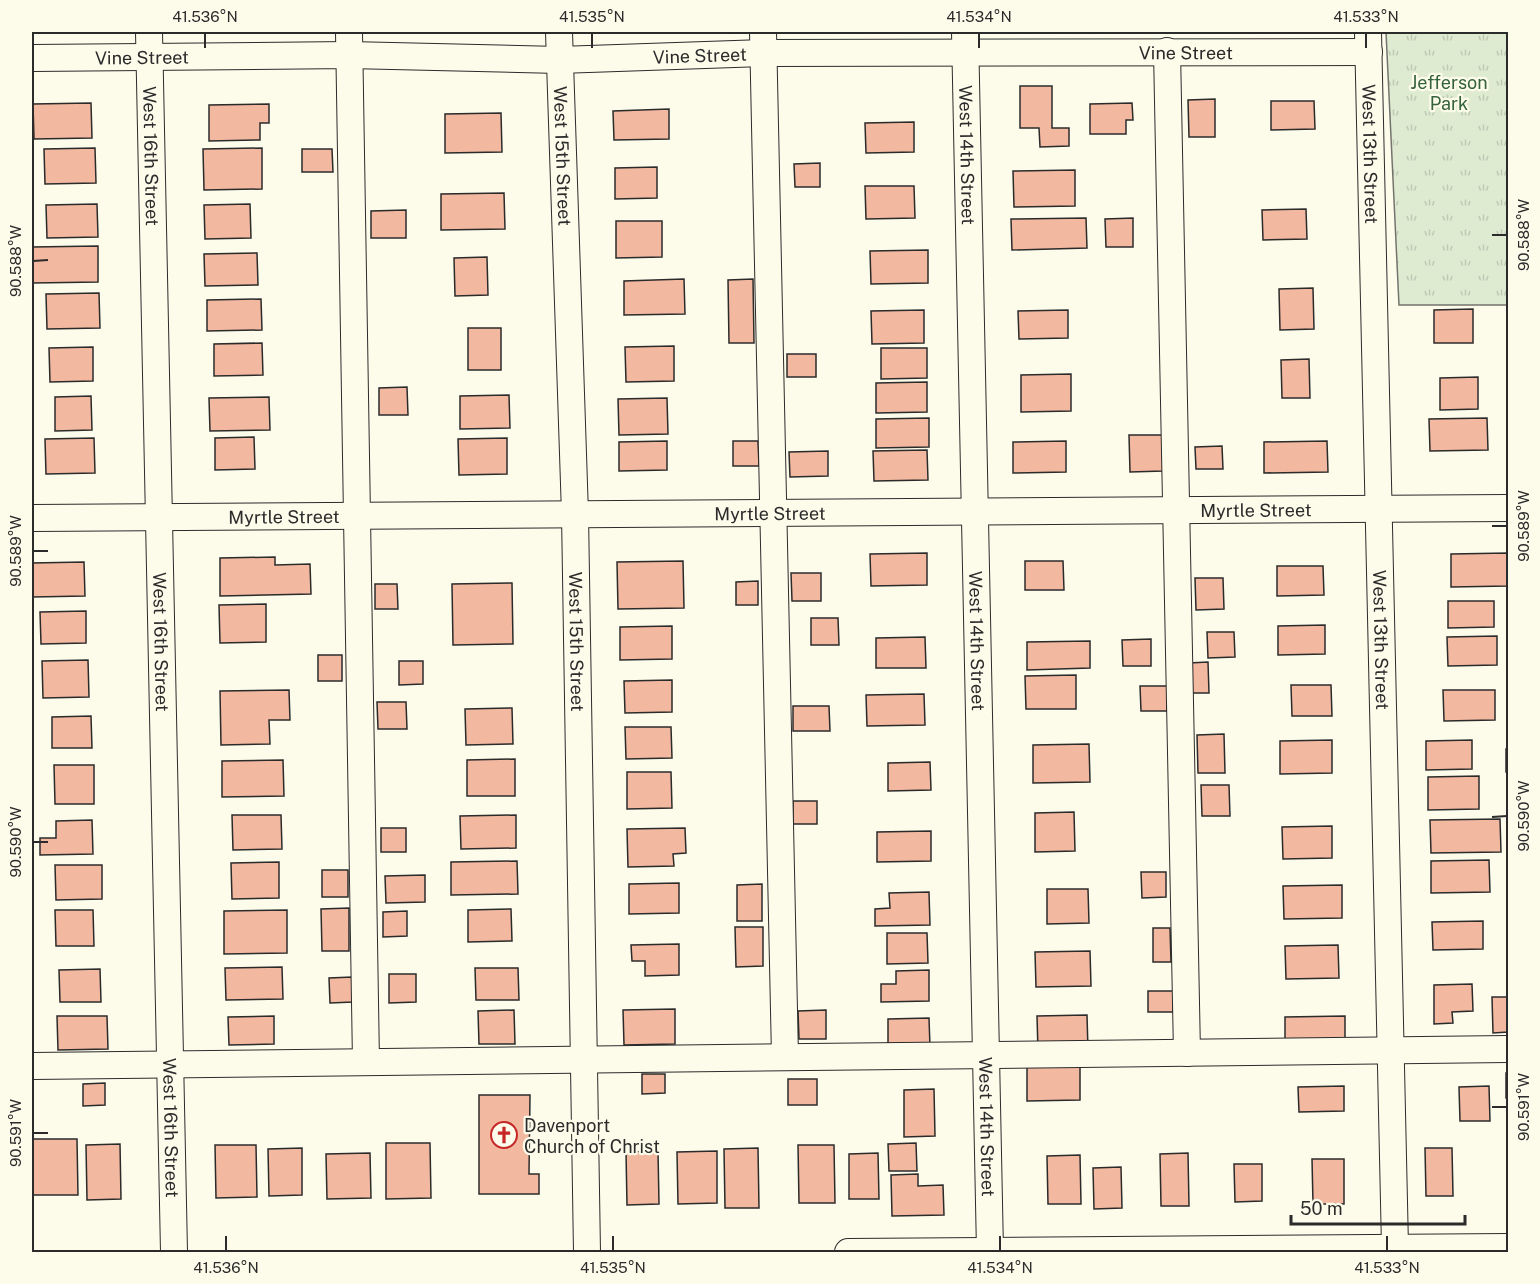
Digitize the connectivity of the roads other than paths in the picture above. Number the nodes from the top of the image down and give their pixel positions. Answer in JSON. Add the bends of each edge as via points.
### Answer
{"nodes":[{"id":1,"x":559,"y":32,"type":"edge"},
{"id":2,"x":763,"y":42,"type":"edge"},
{"id":3,"x":965,"y":42,"type":"edge"},
{"id":4,"x":1369,"y":42,"type":"edge"},
{"id":5,"x":349,"y":43,"type":"edge"},
{"id":6,"x":149,"y":44,"type":"edge"},
{"id":7,"x":1167,"y":51,"type":"junction"},
{"id":8,"x":32,"y":58,"type":"edge"},
{"id":9,"x":559,"y":60,"type":"junction"},
{"id":10,"x":1509,"y":508,"type":"edge"},
{"id":11,"x":1379,"y":509,"type":"junction"},
{"id":12,"x":1176,"y":510,"type":"junction"},
{"id":13,"x":974,"y":511,"type":"junction"},
{"id":14,"x":773,"y":513,"type":"junction"},
{"id":15,"x":575,"y":514,"type":"junction"},
{"id":16,"x":357,"y":516,"type":"junction"},
{"id":17,"x":159,"y":517,"type":"junction"},
{"id":18,"x":32,"y":518,"type":"edge"},
{"id":19,"x":1509,"y":1049,"type":"edge"},
{"id":20,"x":1391,"y":1051,"type":"junction"},
{"id":21,"x":1187,"y":1053,"type":"junction"},
{"id":22,"x":986,"y":1055,"type":"junction"},
{"id":23,"x":785,"y":1057,"type":"junction"},
{"id":24,"x":584,"y":1060,"type":"junction"},
{"id":25,"x":366,"y":1062,"type":"junction"},
{"id":26,"x":170,"y":1064,"type":"junction"},
{"id":27,"x":32,"y":1066,"type":"edge"},
{"id":28,"x":1395,"y":1247,"type":"junction"},
{"id":29,"x":1509,"y":1247,"type":"edge"},
{"id":30,"x":1315,"y":1250,"type":"edge"},
{"id":31,"x":990,"y":1251,"type":"junction"},
{"id":32,"x":1109,"y":1251,"type":"edge"},
{"id":33,"x":174,"y":1252,"type":"edge"},
{"id":34,"x":587,"y":1252,"type":"edge"},
{"id":35,"x":848,"y":1252,"type":"edge"},
{"id":36,"x":904,"y":1252,"type":"edge"}],
"edges":[{"from":1,"to":9,"type":"street","name":"West 15th Street"},
{"from":2,"to":3,"type":"street","name":"Vine Street"},
{"from":2,"to":9,"type":"street","name":"Vine Street"},
{"from":2,"to":14,"type":"street"},
{"from":3,"to":7,"type":"street","name":"Vine Street"},
{"from":3,"to":13,"type":"street","name":"West 14th Street"},
{"from":4,"to":7,"type":"street","name":"Vine Street"},
{"from":4,"to":11,"type":"street","name":"West 13th Street"},
{"from":5,"to":6,"type":"street","name":"Vine Street"},
{"from":5,"to":9,"type":"street","name":"Vine Street"},
{"from":5,"to":16,"type":"street"},
{"from":6,"to":8,"type":"street","name":"Vine Street"},
{"from":6,"to":17,"type":"street","name":"West 16th Street"},
{"from":7,"to":12,"type":"street"},
{"from":9,"to":15,"type":"street","name":"West 15th Street"},
{"from":10,"to":11,"type":"street","name":"Myrtle Street"},
{"from":11,"to":12,"type":"street","name":"Myrtle Street"},
{"from":11,"to":20,"type":"street","name":"West 13th Street"},
{"from":12,"to":13,"type":"street","name":"Myrtle Street"},
{"from":12,"to":21,"type":"street"},
{"from":13,"to":14,"type":"street","name":"Myrtle Street"},
{"from":13,"to":22,"type":"street","name":"West 14th Street"},
{"from":14,"to":15,"type":"street","name":"Myrtle Street"},
{"from":14,"to":23,"type":"street"},
{"from":15,"to":16,"type":"street","name":"Myrtle Street"},
{"from":15,"to":24,"type":"street","name":"West 15th Street"},
{"from":16,"to":17,"type":"street","name":"Myrtle Street"},
{"from":16,"to":25,"type":"street"},
{"from":17,"to":18,"type":"street","name":"Myrtle Street"},
{"from":17,"to":26,"type":"street","name":"West 16th Street"},
{"from":19,"to":20,"type":"street"},
{"from":20,"to":21,"type":"street"},
{"from":20,"to":28,"type":"street","name":"West 13th Street"},
{"from":21,"to":22,"type":"street"},
{"from":22,"to":23,"type":"street"},
{"from":22,"to":31,"type":"street","name":"West 14th Street"},
{"from":23,"to":24,"type":"street"},
{"from":24,"to":25,"type":"street"},
{"from":24,"to":34,"type":"street","name":"West 15th Street"},
{"from":25,"to":26,"type":"street"},
{"from":26,"to":27,"type":"street"},
{"from":26,"to":33,"type":"street","name":"West 16th Street"},
{"from":28,"to":29,"type":"street"},
{"from":28,"to":30,"type":"street"},
{"from":30,"to":32,"type":"street"},
{"from":31,"to":32,"type":"street"},
{"from":31,"to":36,"type":"street"},
{"from":35,"to":36,"type":"street"}]}
